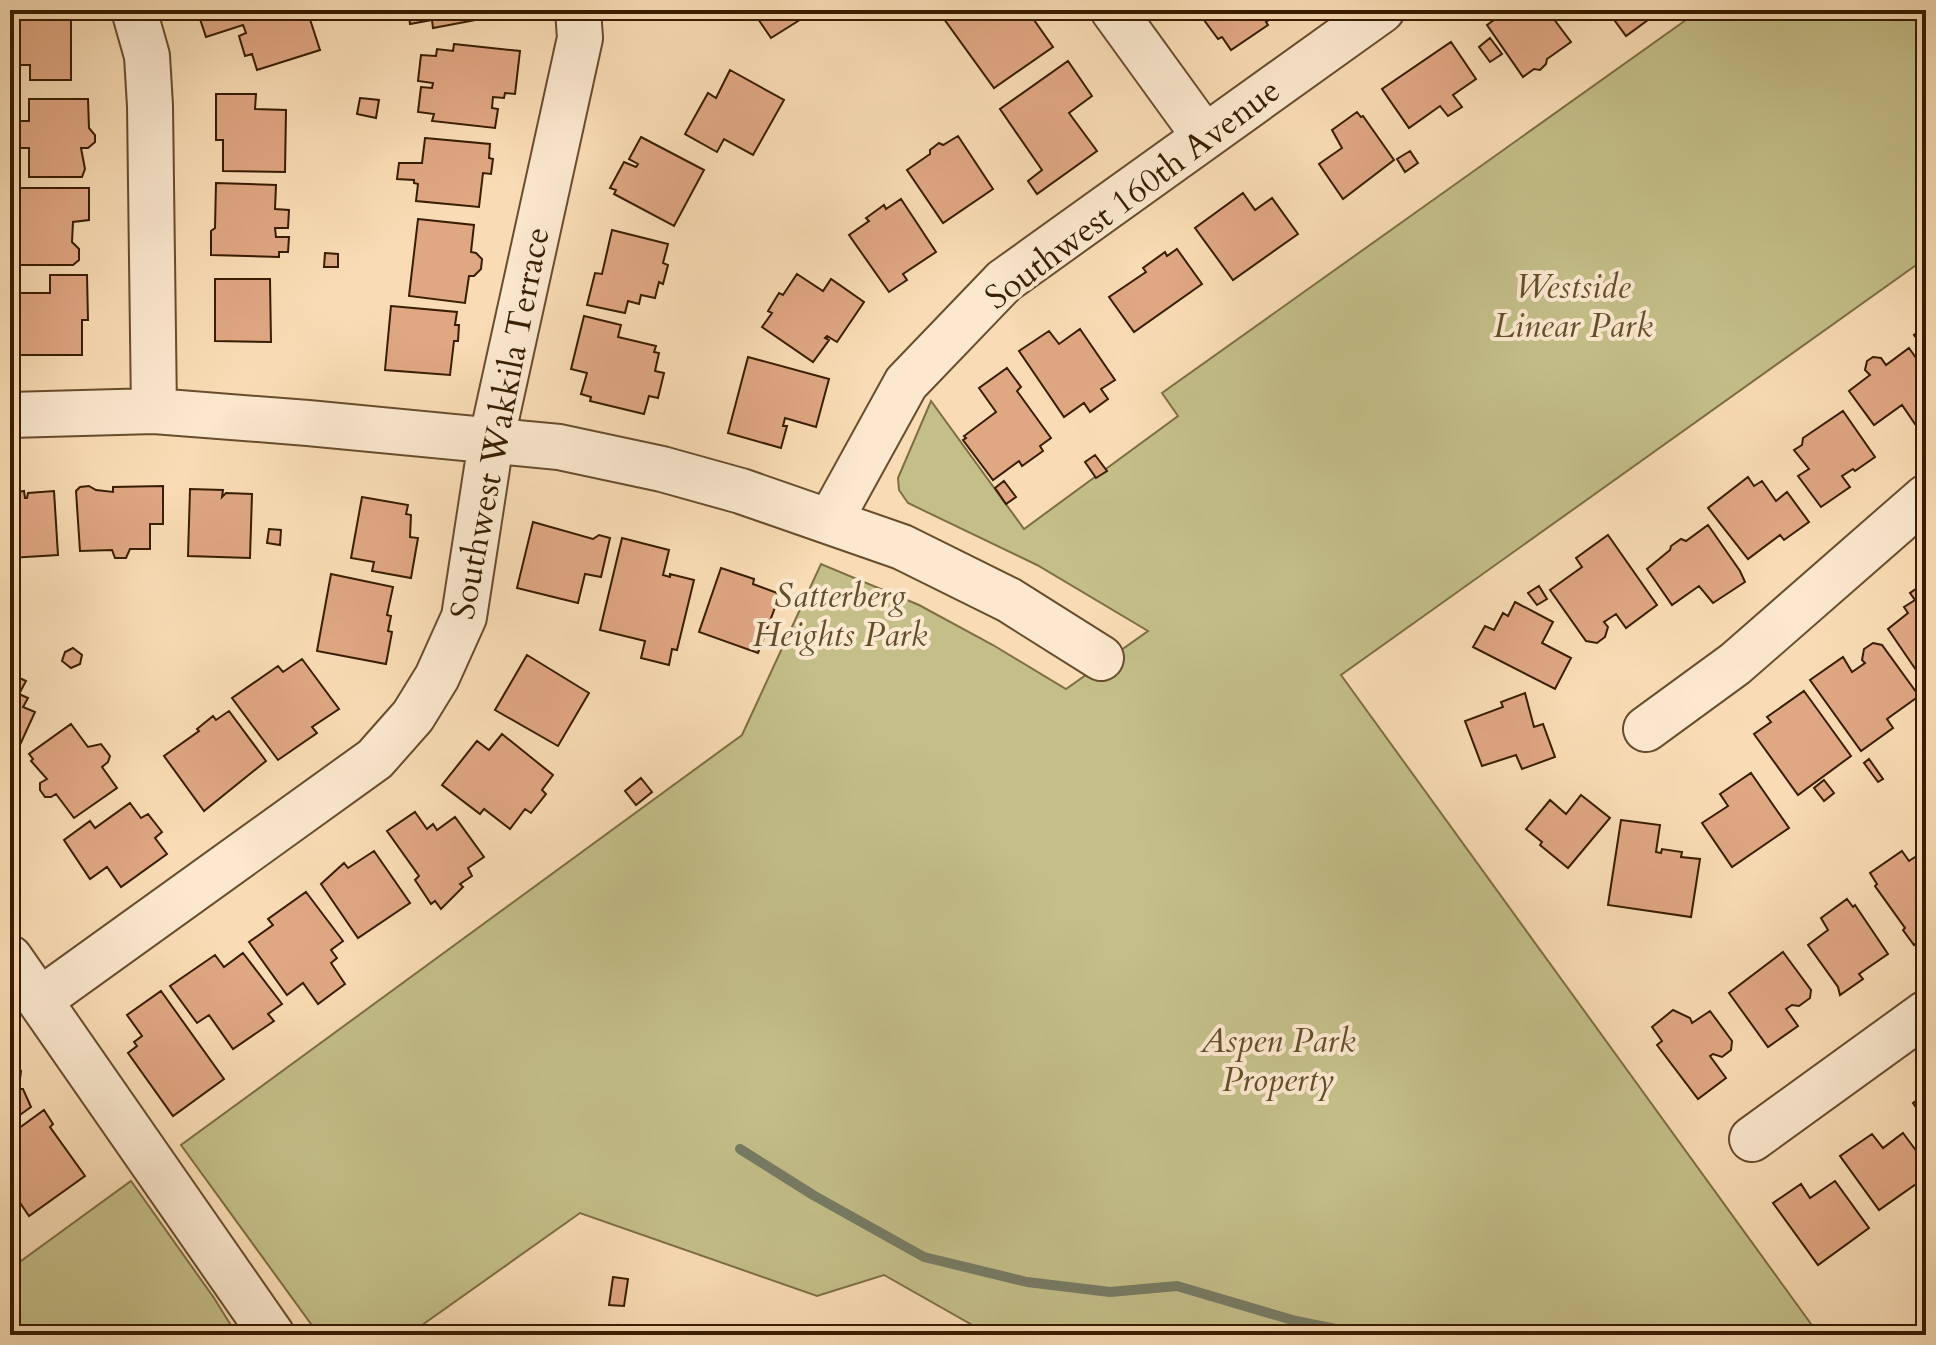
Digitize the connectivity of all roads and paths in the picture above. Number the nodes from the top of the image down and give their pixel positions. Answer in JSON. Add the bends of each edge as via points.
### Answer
{"nodes":[{"id":1,"x":134,"y":10,"type":"edge"},
{"id":2,"x":1113,"y":10,"type":"edge"},
{"id":3,"x":1382,"y":10,"type":"edge"},
{"id":4,"x":591,"y":29,"type":"edge"},
{"id":5,"x":1205,"y":137,"type":"junction"},
{"id":6,"x":154,"y":411,"type":"junction"},
{"id":7,"x":10,"y":415,"type":"edge"},
{"id":8,"x":491,"y":442,"type":"junction"},
{"id":9,"x":1926,"y":497,"type":"edge"},
{"id":10,"x":830,"y":521,"type":"junction"},
{"id":11,"x":1101,"y":658,"type":"dead end"},
{"id":12,"x":1646,"y":729,"type":"dead end"},
{"id":13,"x":10,"y":958,"type":"edge"},
{"id":14,"x":40,"y":1000,"type":"junction"},
{"id":15,"x":1926,"y":1013,"type":"edge"},
{"id":16,"x":1752,"y":1139,"type":"dead end"},
{"id":17,"x":272,"y":1335,"type":"edge"}],
"edges":[{"from":1,"to":6,"type":"street","via":[[147,56],[150,106]]},
{"from":2,"to":5,"type":"street"},
{"from":3,"to":5,"type":"street","name":"Southwest 160th Avenue"},
{"from":4,"to":8,"type":"street","name":"Southwest Wakkila Terrace"},
{"from":5,"to":10,"type":"street","name":"Southwest 160th Avenue","via":[[1004,281],[906,383]]},
{"from":6,"to":7,"type":"street"},
{"from":6,"to":8,"type":"street"},
{"from":8,"to":10,"type":"street","via":[[559,447],[662,469]]},
{"from":8,"to":14,"type":"street","name":"Southwest Wakkila Terrace","via":[[464,617],[413,716],[375,759]]},
{"from":9,"to":12,"type":"street","via":[[1735,664]]},
{"from":10,"to":11,"type":"street","via":[[902,547],[1009,600]]},
{"from":13,"to":14,"type":"street"},
{"from":14,"to":17,"type":"street"},
{"from":15,"to":16,"type":"street"}]}
